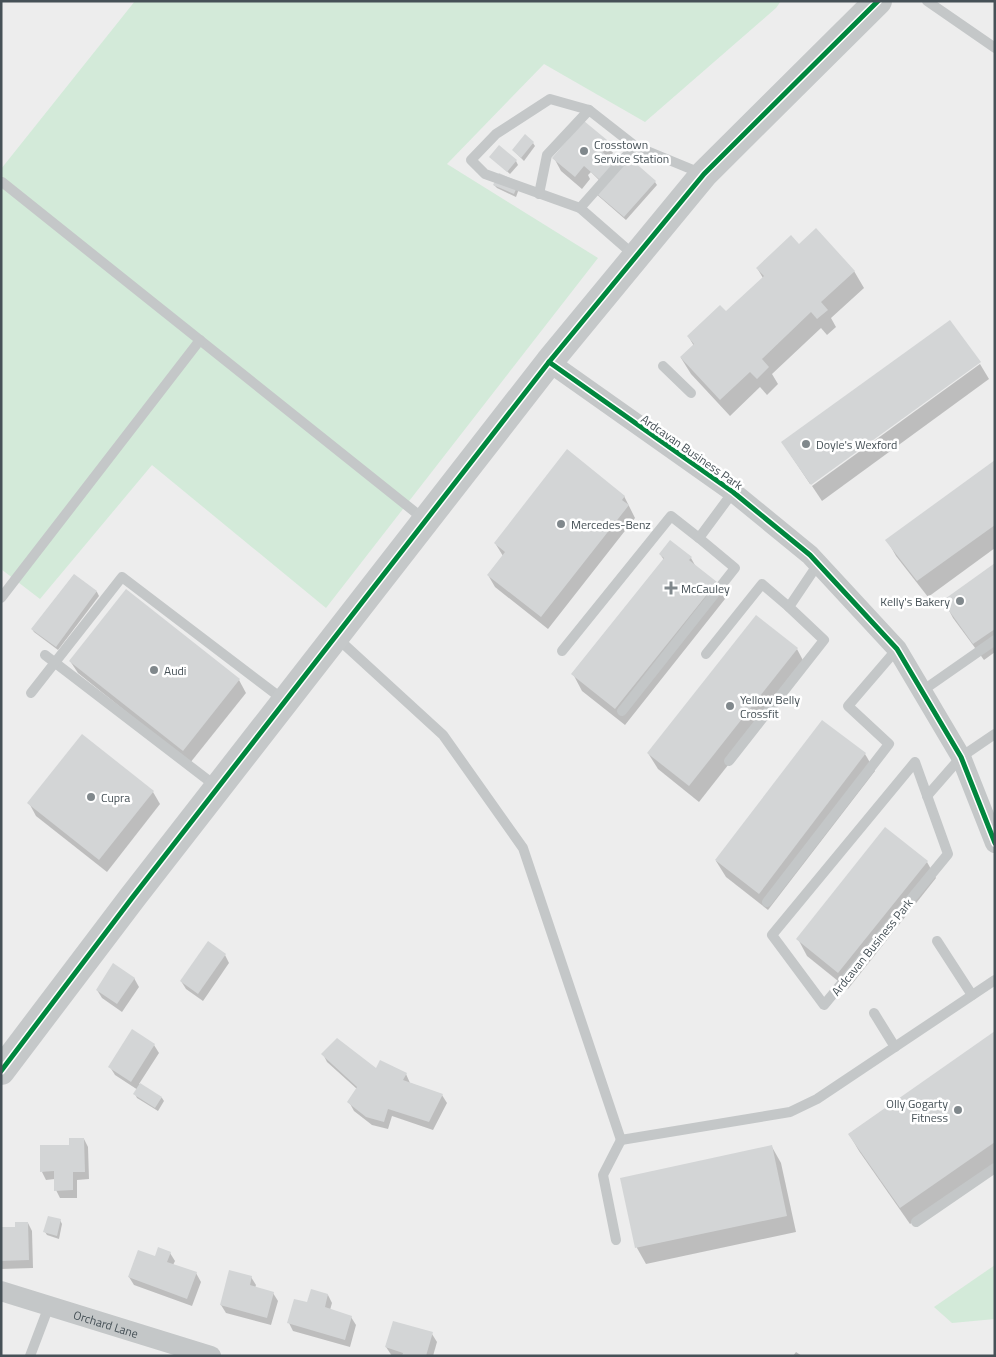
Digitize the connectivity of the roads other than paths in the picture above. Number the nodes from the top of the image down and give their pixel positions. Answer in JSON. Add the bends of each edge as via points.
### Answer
{"nodes":[{"id":1,"x":878,"y":1,"type":"edge"},
{"id":2,"x":927,"y":1,"type":"edge"},
{"id":3,"x":995,"y":48,"type":"edge"},
{"id":4,"x":589,"y":110,"type":"junction"},
{"id":5,"x":635,"y":146,"type":"junction"},
{"id":6,"x":704,"y":174,"type":"junction"},
{"id":7,"x":2,"y":182,"type":"edge"},
{"id":8,"x":539,"y":194,"type":"junction"},
{"id":9,"x":580,"y":208,"type":"junction"},
{"id":10,"x":635,"y":256,"type":"junction"},
{"id":11,"x":200,"y":340,"type":"junction"},
{"id":12,"x":549,"y":362,"type":"junction"},
{"id":13,"x":663,"y":366,"type":"dead end"},
{"id":14,"x":691,"y":393,"type":"dead end"},
{"id":15,"x":733,"y":492,"type":"junction"},
{"id":16,"x":426,"y":520,"type":"junction"},
{"id":17,"x":699,"y":538,"type":"junction"},
{"id":18,"x":818,"y":564,"type":"junction"},
{"id":19,"x":1,"y":598,"type":"edge"},
{"id":20,"x":789,"y":607,"type":"junction"},
{"id":21,"x":336,"y":636,"type":"junction"},
{"id":22,"x":995,"y":640,"type":"edge"},
{"id":23,"x":897,"y":648,"type":"junction"},
{"id":24,"x":562,"y":651,"type":"dead end"},
{"id":25,"x":706,"y":654,"type":"dead end"},
{"id":26,"x":45,"y":655,"type":"dead end"},
{"id":27,"x":55,"y":663,"type":"junction"},
{"id":28,"x":922,"y":691,"type":"junction"},
{"id":29,"x":32,"y":693,"type":"dead end"},
{"id":30,"x":286,"y":702,"type":"junction"},
{"id":31,"x":622,"y":711,"type":"dead end"},
{"id":32,"x":995,"y":734,"type":"edge"},
{"id":33,"x":961,"y":757,"type":"junction"},
{"id":34,"x":729,"y":761,"type":"dead end"},
{"id":35,"x":218,"y":788,"type":"junction"},
{"id":36,"x":928,"y":796,"type":"junction"},
{"id":37,"x":995,"y":843,"type":"edge"},
{"id":38,"x":768,"y":902,"type":"dead end"},
{"id":39,"x":937,"y":941,"type":"dead end"},
{"id":40,"x":995,"y":980,"type":"edge"},
{"id":41,"x":972,"y":996,"type":"junction"},
{"id":42,"x":874,"y":1013,"type":"dead end"},
{"id":43,"x":895,"y":1047,"type":"junction"},
{"id":44,"x":1,"y":1071,"type":"edge"},
{"id":45,"x":621,"y":1140,"type":"junction"},
{"id":46,"x":995,"y":1168,"type":"edge"},
{"id":47,"x":916,"y":1222,"type":"dead end"},
{"id":48,"x":616,"y":1240,"type":"dead end"},
{"id":49,"x":1,"y":1291,"type":"edge"},
{"id":50,"x":49,"y":1306,"type":"junction"},
{"id":51,"x":30,"y":1356,"type":"edge"},
{"id":52,"x":210,"y":1356,"type":"edge"}],
"edges":[{"from":1,"to":6,"type":"main road"},
{"from":2,"to":3,"type":"lane"},
{"from":4,"to":5,"type":"lane"},
{"from":4,"to":8,"type":"lane","via":[[547,154]]},
{"from":4,"to":8,"type":"lane","via":[[550,99],[496,134],[471,160],[485,174]]},
{"from":5,"to":6,"type":"lane"},
{"from":5,"to":9,"type":"lane"},
{"from":6,"to":10,"type":"main road"},
{"from":7,"to":11,"type":"lane"},
{"from":8,"to":9,"type":"lane"},
{"from":9,"to":10,"type":"lane"},
{"from":10,"to":12,"type":"main road"},
{"from":11,"to":16,"type":"lane"},
{"from":11,"to":19,"type":"lane"},
{"from":12,"to":15,"type":"street","name":"Ardcavan Business Park"},
{"from":12,"to":16,"type":"main road"},
{"from":13,"to":14,"type":"lane"},
{"from":15,"to":17,"type":"lane","name":"Ardcavan Business Park"},
{"from":15,"to":18,"type":"street","name":"Ardcavan Business Park"},
{"from":16,"to":21,"type":"main road"},
{"from":17,"to":24,"type":"lane","via":[[671,516]]},
{"from":17,"to":31,"type":"lane","via":[[735,568]]},
{"from":18,"to":20,"type":"lane"},
{"from":18,"to":23,"type":"street","name":"Ardcavan Business Park"},
{"from":20,"to":25,"type":"lane","via":[[762,584]]},
{"from":20,"to":34,"type":"lane","via":[[824,640]]},
{"from":21,"to":30,"type":"main road"},
{"from":21,"to":45,"type":"lane","via":[[443,735],[523,848]]},
{"from":22,"to":28,"type":"lane"},
{"from":23,"to":28,"type":"street","name":"Ardcavan Business Park"},
{"from":23,"to":38,"type":"lane","via":[[848,706],[889,744]]},
{"from":26,"to":27,"type":"lane"},
{"from":27,"to":29,"type":"lane"},
{"from":27,"to":30,"type":"lane","via":[[122,577]]},
{"from":27,"to":35,"type":"lane"},
{"from":28,"to":33,"type":"street","name":"Ardcavan Business Park"},
{"from":30,"to":35,"type":"main road"},
{"from":32,"to":33,"type":"lane"},
{"from":33,"to":36,"type":"lane"},
{"from":33,"to":37,"type":"street","name":"Ardcavan Business Park"},
{"from":35,"to":44,"type":"main road"},
{"from":36,"to":36,"type":"lane","name":"Ardcavan Business Park","via":[[915,762],[772,935],[824,1005],[948,854]]},
{"from":39,"to":41,"type":"lane"},
{"from":40,"to":41,"type":"lane"},
{"from":41,"to":43,"type":"lane"},
{"from":42,"to":43,"type":"lane"},
{"from":43,"to":45,"type":"lane","via":[[817,1099],[790,1112]]},
{"from":45,"to":48,"type":"lane","via":[[603,1175]]},
{"from":46,"to":47,"type":"lane"},
{"from":49,"to":50,"type":"street","name":"Orchard Lane"},
{"from":50,"to":51,"type":"lane"},
{"from":50,"to":52,"type":"street","name":"Orchard Lane"}]}
